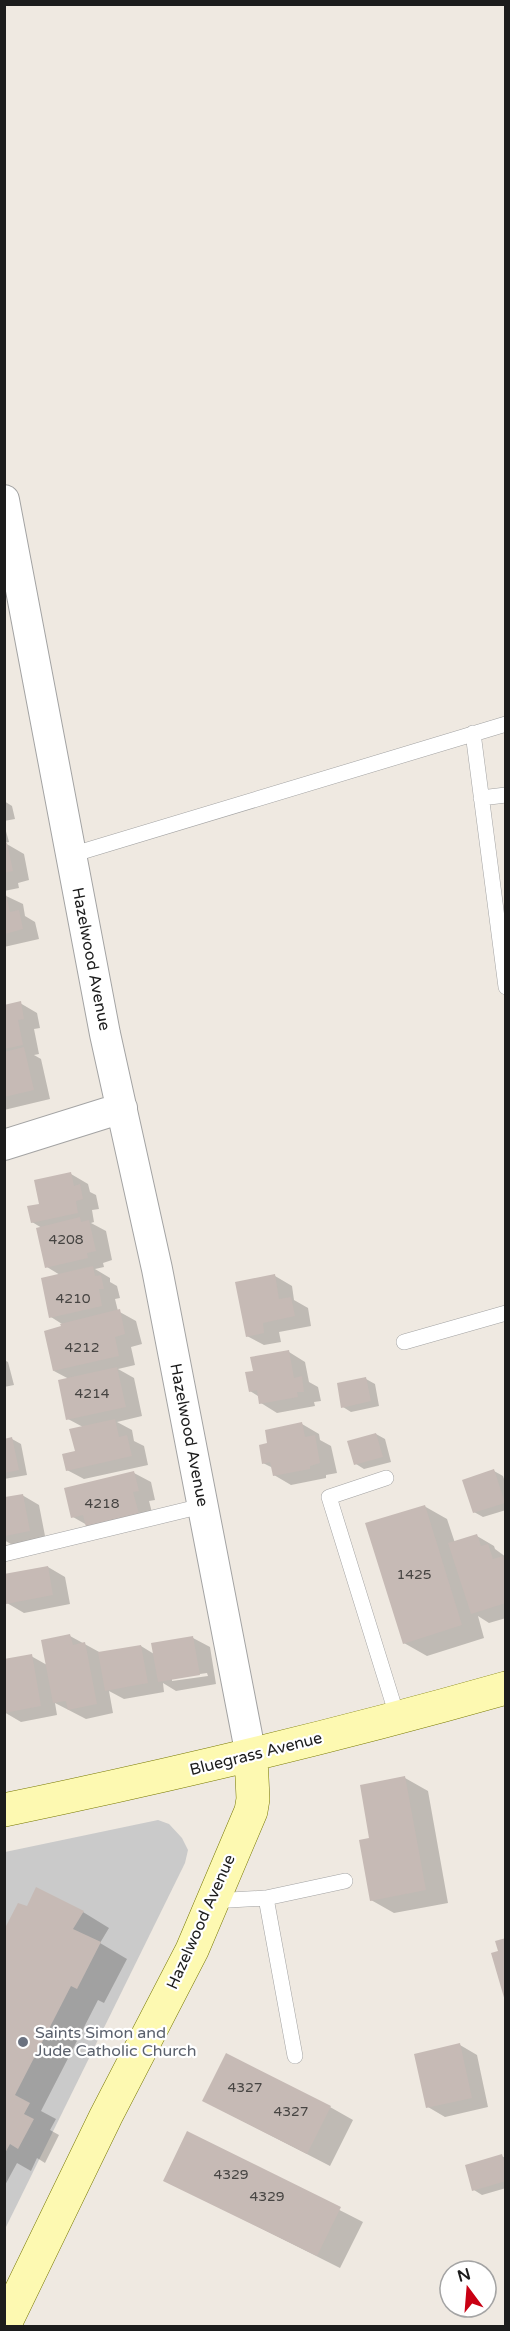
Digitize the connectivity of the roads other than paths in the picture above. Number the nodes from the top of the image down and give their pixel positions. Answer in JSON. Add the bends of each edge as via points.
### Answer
{"nodes":[{"id":1,"x":4,"y":500,"type":"edge"},
{"id":2,"x":506,"y":724,"type":"edge"},
{"id":3,"x":473,"y":733,"type":"junction"},
{"id":4,"x":506,"y":795,"type":"edge"},
{"id":5,"x":481,"y":798,"type":"junction"},
{"id":6,"x":71,"y":855,"type":"junction"},
{"id":7,"x":506,"y":987,"type":"edge"},
{"id":8,"x":122,"y":1108,"type":"junction"},
{"id":9,"x":4,"y":1145,"type":"edge"},
{"id":10,"x":506,"y":1313,"type":"edge"},
{"id":11,"x":404,"y":1342,"type":"dead end"},
{"id":12,"x":386,"y":1478,"type":"dead end"},
{"id":13,"x":202,"y":1506,"type":"junction"},
{"id":14,"x":4,"y":1554,"type":"edge"},
{"id":15,"x":506,"y":1688,"type":"edge"},
{"id":16,"x":398,"y":1719,"type":"junction"},
{"id":17,"x":250,"y":1756,"type":"junction"},
{"id":18,"x":4,"y":1810,"type":"edge"},
{"id":19,"x":345,"y":1881,"type":"dead end"},
{"id":20,"x":267,"y":1898,"type":"junction"},
{"id":21,"x":212,"y":1901,"type":"junction"},
{"id":22,"x":295,"y":2056,"type":"dead end"},
{"id":23,"x":4,"y":2326,"type":"edge"}],
"edges":[{"from":1,"to":6,"type":"street","name":"Hazelwood Avenue"},
{"from":2,"to":3,"type":"lane"},
{"from":3,"to":5,"type":"lane"},
{"from":3,"to":6,"type":"lane"},
{"from":4,"to":5,"type":"lane"},
{"from":5,"to":7,"type":"lane"},
{"from":6,"to":8,"type":"street","name":"Hazelwood Avenue"},
{"from":8,"to":9,"type":"street"},
{"from":8,"to":13,"type":"street","name":"Hazelwood Avenue"},
{"from":10,"to":11,"type":"lane"},
{"from":12,"to":16,"type":"lane","via":[[329,1497]]},
{"from":13,"to":14,"type":"lane"},
{"from":13,"to":17,"type":"street","name":"Hazelwood Avenue"},
{"from":15,"to":16,"type":"street","name":"Bluegrass Avenue"},
{"from":16,"to":17,"type":"street","name":"Bluegrass Avenue"},
{"from":17,"to":18,"type":"street","name":"Bluegrass Avenue"},
{"from":17,"to":21,"type":"street","name":"Hazelwood Avenue","via":[[251,1811]]},
{"from":19,"to":20,"type":"lane"},
{"from":20,"to":21,"type":"lane"},
{"from":20,"to":22,"type":"lane"},
{"from":21,"to":23,"type":"street","name":"Hazelwood Avenue","via":[[192,1950]]}]}
